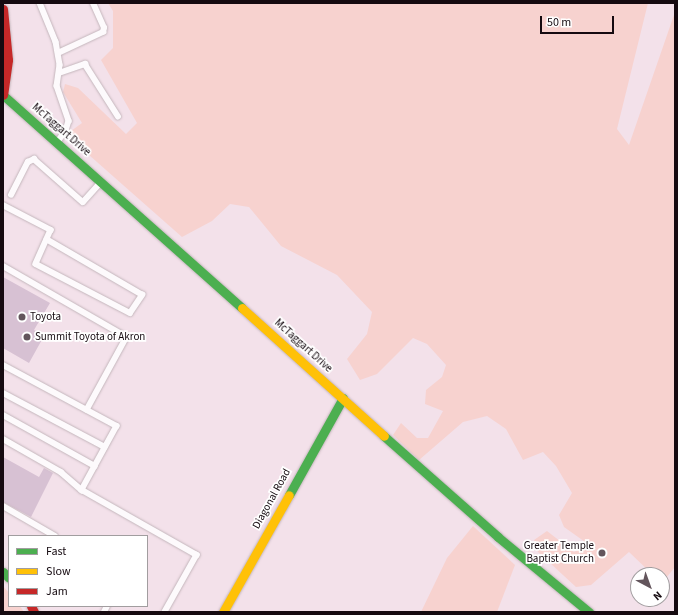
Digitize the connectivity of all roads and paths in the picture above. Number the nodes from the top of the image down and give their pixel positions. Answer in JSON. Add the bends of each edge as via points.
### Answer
{"nodes":[{"id":1,"x":40,"y":3,"type":"edge"},
{"id":2,"x":93,"y":3,"type":"edge"},
{"id":3,"x":3,"y":10,"type":"edge"},
{"id":4,"x":58,"y":54,"type":"junction"},
{"id":5,"x":59,"y":73,"type":"junction"},
{"id":6,"x":3,"y":95,"type":"edge"},
{"id":7,"x":118,"y":116,"type":"dead end"},
{"id":8,"x":58,"y":143,"type":"junction"},
{"id":9,"x":102,"y":181,"type":"junction"},
{"id":10,"x":11,"y":195,"type":"dead end"},
{"id":11,"x":3,"y":205,"type":"edge"},
{"id":12,"x":47,"y":240,"type":"junction"},
{"id":13,"x":3,"y":266,"type":"edge"},
{"id":14,"x":3,"y":365,"type":"edge"},
{"id":15,"x":3,"y":393,"type":"edge"},
{"id":16,"x":343,"y":398,"type":"junction"},
{"id":17,"x":87,"y":410,"type":"junction"},
{"id":18,"x":3,"y":415,"type":"edge"},
{"id":19,"x":3,"y":439,"type":"edge"},
{"id":20,"x":105,"y":447,"type":"junction"},
{"id":21,"x":95,"y":466,"type":"junction"},
{"id":22,"x":82,"y":490,"type":"junction"},
{"id":23,"x":3,"y":506,"type":"edge"},
{"id":24,"x":53,"y":535,"type":"edge"},
{"id":25,"x":165,"y":612,"type":"edge"},
{"id":26,"x":223,"y":612,"type":"edge"},
{"id":27,"x":589,"y":612,"type":"edge"}],
"edges":[{"from":1,"to":4,"type":"lane"},
{"from":2,"to":4,"type":"lane","via":[[104,28],[102,32]]},
{"from":3,"to":6,"type":"main road","via":[[8,60]]},
{"from":4,"to":5,"type":"lane"},
{"from":5,"to":7,"type":"lane","via":[[85,64]]},
{"from":5,"to":8,"type":"lane","via":[[57,86],[69,121]]},
{"from":6,"to":8,"type":"main road","name":"McTaggart Drive"},
{"from":8,"to":9,"type":"main road","name":"McTaggart Drive"},
{"from":9,"to":10,"type":"lane","via":[[83,202],[34,159],[28,162]]},
{"from":9,"to":16,"type":"main road","name":"McTaggart Drive"},
{"from":11,"to":12,"type":"lane","via":[[51,230]]},
{"from":12,"to":12,"type":"lane","via":[[36,264],[130,313],[142,295]]},
{"from":13,"to":17,"type":"lane","via":[[127,337]]},
{"from":14,"to":17,"type":"lane"},
{"from":15,"to":20,"type":"lane"},
{"from":16,"to":26,"type":"main road","name":"Diagonal Road"},
{"from":16,"to":27,"type":"main road","name":"McTaggart Drive","via":[[498,537]]},
{"from":17,"to":20,"type":"lane","via":[[117,426]]},
{"from":18,"to":21,"type":"lane"},
{"from":19,"to":22,"type":"lane","via":[[61,472]]},
{"from":20,"to":21,"type":"lane"},
{"from":21,"to":22,"type":"lane"},
{"from":22,"to":25,"type":"lane","via":[[197,555]]},
{"from":23,"to":24,"type":"lane"}]}
